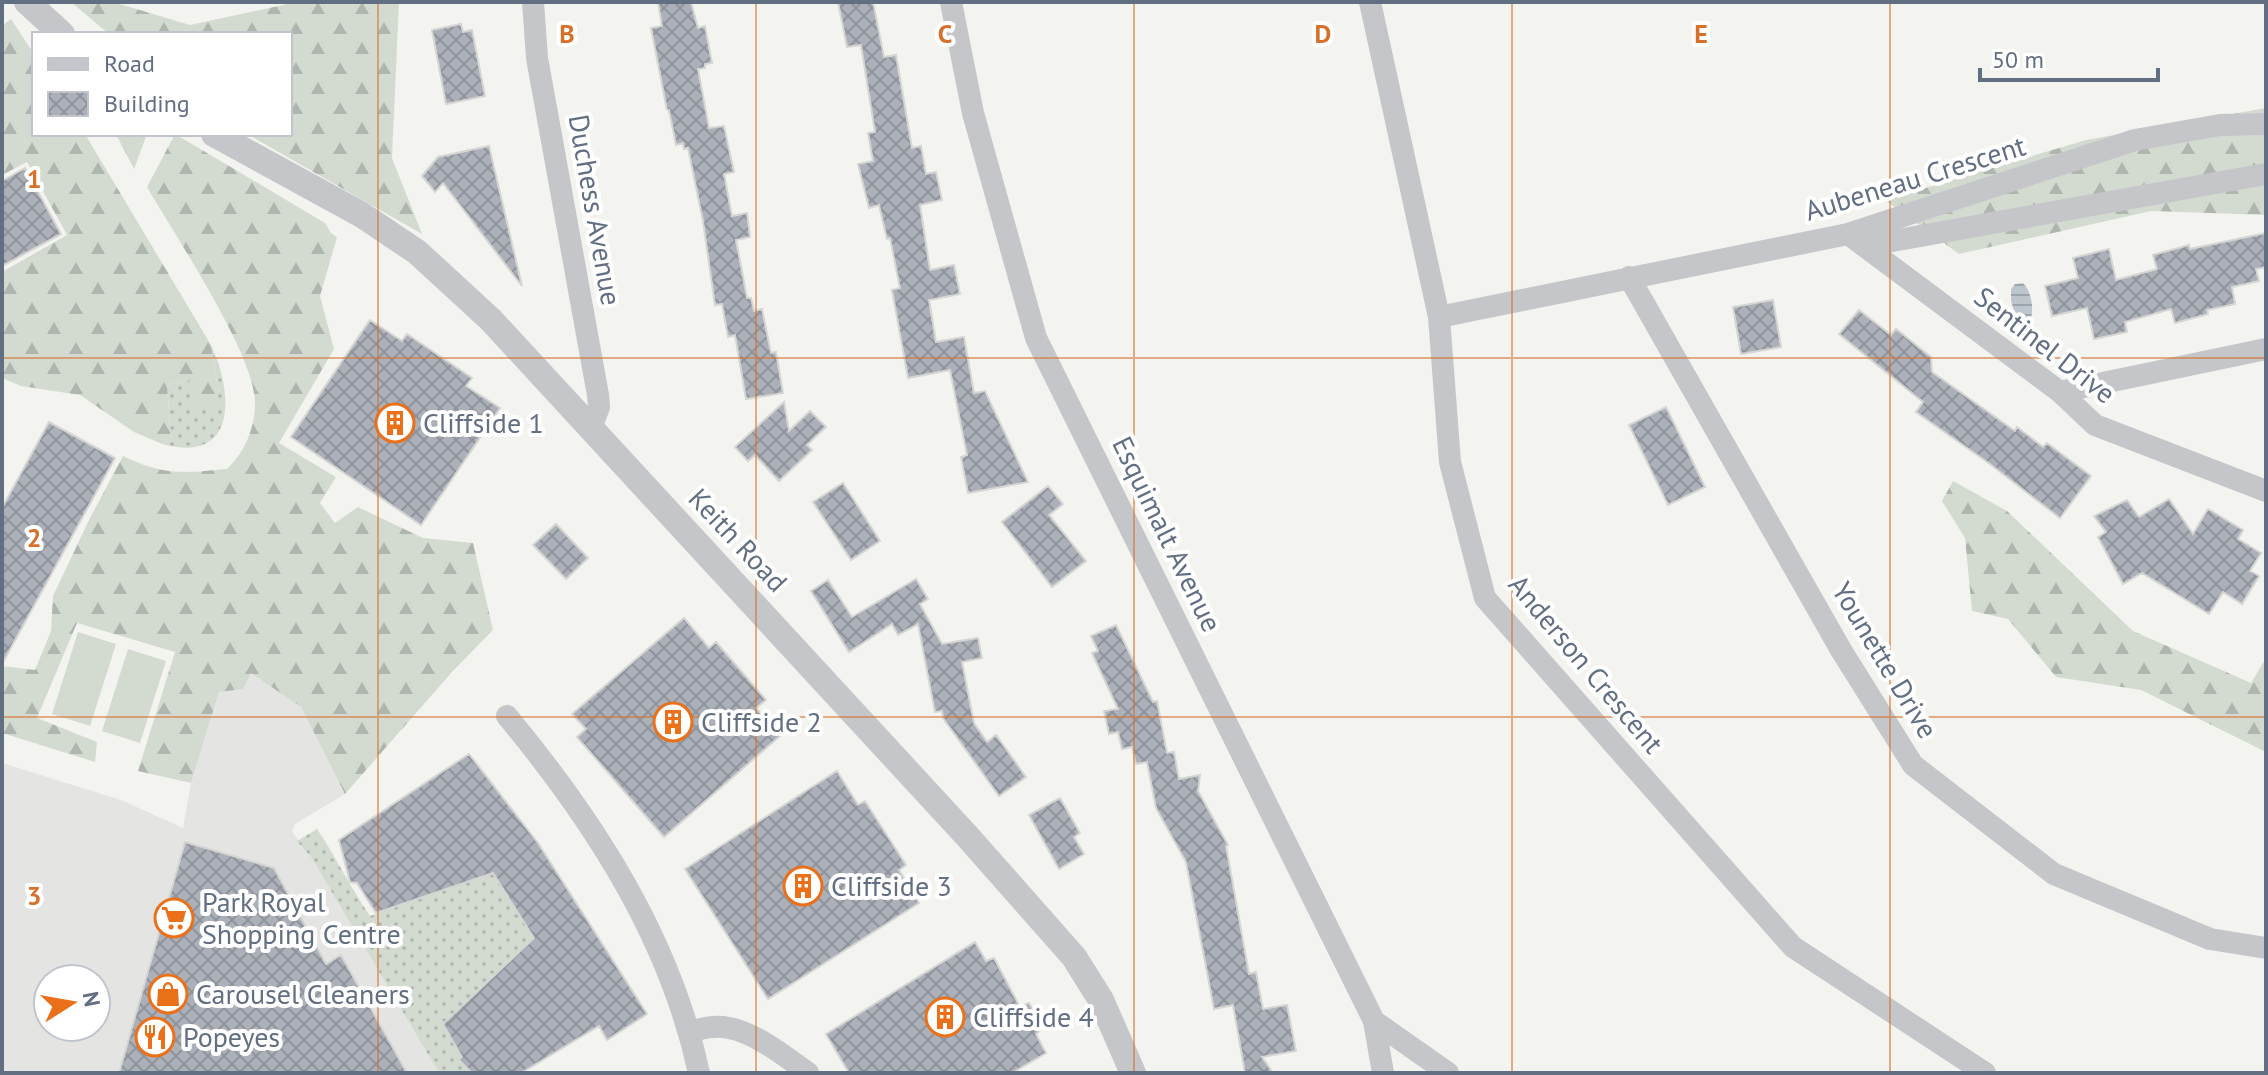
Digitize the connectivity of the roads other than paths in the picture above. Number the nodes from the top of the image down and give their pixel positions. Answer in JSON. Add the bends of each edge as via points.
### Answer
{"nodes":[{"id":1,"x":27,"y":2,"type":"edge"},
{"id":2,"x":533,"y":2,"type":"edge"},
{"id":3,"x":951,"y":2,"type":"edge"},
{"id":4,"x":1370,"y":2,"type":"edge"},
{"id":5,"x":60,"y":32,"type":"edge"},
{"id":6,"x":2266,"y":124,"type":"edge"},
{"id":7,"x":218,"y":136,"type":"edge"},
{"id":8,"x":2266,"y":174,"type":"edge"},
{"id":9,"x":1856,"y":240,"type":"junction"},
{"id":10,"x":1629,"y":277,"type":"junction"},
{"id":11,"x":1439,"y":317,"type":"junction"},
{"id":12,"x":2266,"y":349,"type":"edge"},
{"id":13,"x":2060,"y":392,"type":"junction"},
{"id":14,"x":591,"y":428,"type":"junction"},
{"id":15,"x":2266,"y":491,"type":"edge"},
{"id":16,"x":507,"y":716,"type":"dead end"},
{"id":17,"x":2266,"y":948,"type":"edge"},
{"id":18,"x":1374,"y":1021,"type":"junction"},
{"id":19,"x":690,"y":1032,"type":"junction"},
{"id":20,"x":699,"y":1073,"type":"edge"},
{"id":21,"x":808,"y":1073,"type":"edge"},
{"id":22,"x":1133,"y":1073,"type":"edge"},
{"id":23,"x":1383,"y":1073,"type":"edge"},
{"id":24,"x":1448,"y":1073,"type":"edge"},
{"id":25,"x":1985,"y":1073,"type":"edge"}],
"edges":[{"from":1,"to":5,"type":"street"},
{"from":2,"to":14,"type":"street","name":"Duchess Avenue","via":[[537,58],[598,395]]},
{"from":3,"to":18,"type":"street","name":"Esquimalt Avenue","via":[[973,113],[1036,338]]},
{"from":4,"to":11,"type":"street","name":"Anderson Crescent"},
{"from":6,"to":9,"type":"street","name":"Aubeneau Crescent","via":[[2220,125],[2135,140]]},
{"from":7,"to":14,"type":"street","name":"Keith Road","via":[[362,215],[417,252],[491,320]]},
{"from":8,"to":9,"type":"street","name":"Aubeneau Crescent"},
{"from":9,"to":10,"type":"street","name":"Aubeneau Crescent"},
{"from":9,"to":13,"type":"street","name":"Sentinel Drive"},
{"from":10,"to":11,"type":"street","name":"Aubeneau Crescent"},
{"from":10,"to":17,"type":"street","name":"Younette Drive","via":[[1841,650],[1913,765],[2054,874],[2210,939]]},
{"from":11,"to":25,"type":"street","name":"Anderson Crescent","via":[[1450,462],[1485,598],[1793,947]]},
{"from":12,"to":13,"type":"street"},
{"from":13,"to":15,"type":"street","name":"Sentinel Drive","via":[[2095,425]]},
{"from":14,"to":22,"type":"street","name":"Keith Road","via":[[1074,957],[1101,1000]]},
{"from":16,"to":19,"type":"street","via":[[603,843],[637,904]]},
{"from":18,"to":23,"type":"street","name":"Esquimalt Avenue"},
{"from":18,"to":24,"type":"street"},
{"from":19,"to":20,"type":"street"},
{"from":19,"to":21,"type":"street","via":[[731,1028]]}]}
